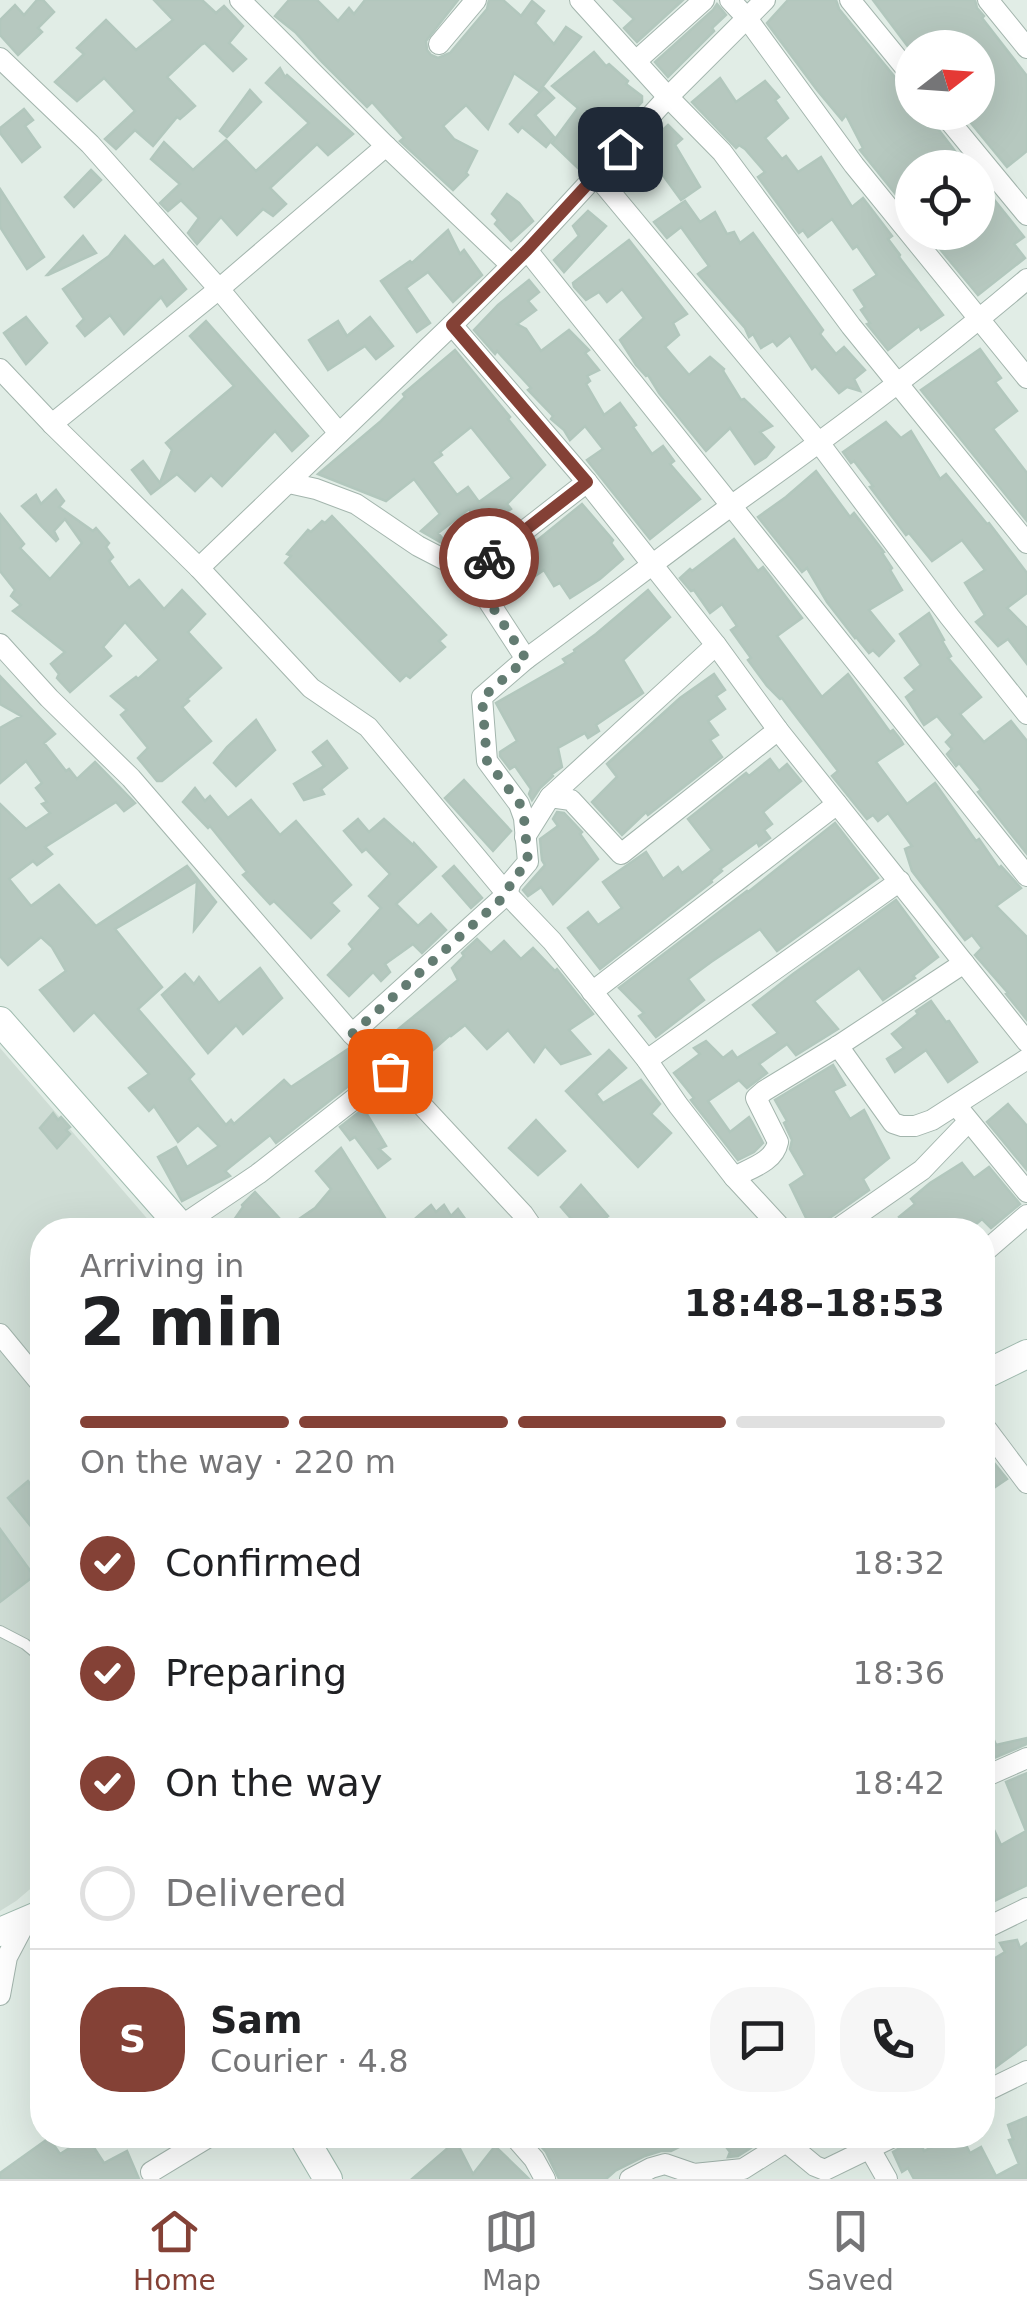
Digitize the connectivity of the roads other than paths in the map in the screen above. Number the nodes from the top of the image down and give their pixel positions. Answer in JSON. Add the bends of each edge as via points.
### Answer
{"nodes":[{"id":1,"x":240,"y":0,"type":"edge"},
{"id":2,"x":476,"y":0,"type":"edge"},
{"id":3,"x":580,"y":0,"type":"edge"},
{"id":4,"x":704,"y":0,"type":"edge"},
{"id":5,"x":730,"y":0,"type":"edge"},
{"id":6,"x":766,"y":0,"type":"edge"},
{"id":7,"x":850,"y":0,"type":"edge"},
{"id":8,"x":988,"y":0,"type":"edge"},
{"id":9,"x":746,"y":18,"type":"junction"},
{"id":10,"x":438,"y":44,"type":"dead end"},
{"id":11,"x":1027,"y":48,"type":"edge"},
{"id":12,"x":895,"y":55,"type":"edge"},
{"id":13,"x":0,"y":58,"type":"edge"},
{"id":14,"x":636,"y":61,"type":"junction"},
{"id":15,"x":668,"y":97,"type":"junction"},
{"id":16,"x":957,"y":130,"type":"edge"},
{"id":17,"x":386,"y":146,"type":"junction"},
{"id":18,"x":596,"y":175,"type":"junction"},
{"id":19,"x":1027,"y":216,"type":"edge"},
{"id":20,"x":527,"y":250,"type":"junction"},
{"id":21,"x":511,"y":266,"type":"junction"},
{"id":22,"x":1027,"y":280,"type":"edge"},
{"id":23,"x":219,"y":289,"type":"junction"},
{"id":24,"x":980,"y":319,"type":"junction"},
{"id":25,"x":452,"y":325,"type":"junction"},
{"id":26,"x":0,"y":369,"type":"edge"},
{"id":27,"x":1027,"y":378,"type":"edge"},
{"id":28,"x":897,"y":383,"type":"junction"},
{"id":29,"x":52,"y":424,"type":"junction"},
{"id":30,"x":338,"y":433,"type":"junction"},
{"id":31,"x":820,"y":444,"type":"junction"},
{"id":32,"x":587,"y":482,"type":"junction"},
{"id":33,"x":289,"y":483,"type":"junction"},
{"id":34,"x":733,"y":505,"type":"junction"},
{"id":35,"x":1027,"y":543,"type":"edge"},
{"id":36,"x":652,"y":566,"type":"junction"},
{"id":37,"x":199,"y":568,"type":"junction"},
{"id":38,"x":470,"y":572,"type":"junction"},
{"id":39,"x":0,"y":644,"type":"edge"},
{"id":40,"x":716,"y":645,"type":"junction"},
{"id":41,"x":526,"y":659,"type":"junction"},
{"id":42,"x":1027,"y":714,"type":"edge"},
{"id":43,"x":778,"y":730,"type":"junction"},
{"id":44,"x":550,"y":797,"type":"junction"},
{"id":45,"x":837,"y":804,"type":"junction"},
{"id":46,"x":524,"y":838,"type":"junction"},
{"id":47,"x":1027,"y":876,"type":"edge"},
{"id":48,"x":900,"y":881,"type":"junction"},
{"id":49,"x":507,"y":894,"type":"junction"},
{"id":50,"x":964,"y":963,"type":"junction"},
{"id":51,"x":592,"y":992,"type":"junction"},
{"id":52,"x":0,"y":1021,"type":"edge"},
{"id":53,"x":352,"y":1034,"type":"junction"},
{"id":54,"x":1027,"y":1042,"type":"edge"},
{"id":55,"x":838,"y":1046,"type":"junction"},
{"id":56,"x":1027,"y":1059,"type":"edge"},
{"id":57,"x":648,"y":1060,"type":"junction"},
{"id":58,"x":390,"y":1071,"type":"junction"},
{"id":59,"x":962,"y":1113,"type":"junction"},
{"id":60,"x":734,"y":1177,"type":"junction"},
{"id":61,"x":1027,"y":1192,"type":"edge"},
{"id":62,"x":1027,"y":1214,"type":"edge"},
{"id":63,"x":173,"y":1218,"type":"edge"},
{"id":64,"x":196,"y":1218,"type":"edge"},
{"id":65,"x":526,"y":1218,"type":"edge"},
{"id":66,"x":771,"y":1218,"type":"edge"},
{"id":67,"x":853,"y":1218,"type":"edge"},
{"id":68,"x":995,"y":1242,"type":"edge"},
{"id":69,"x":0,"y":1334,"type":"edge"},
{"id":70,"x":1027,"y":1354,"type":"edge"},
{"id":71,"x":30,"y":1370,"type":"edge"},
{"id":72,"x":995,"y":1370,"type":"edge"},
{"id":73,"x":995,"y":1440,"type":"edge"},
{"id":74,"x":1027,"y":1483,"type":"edge"},
{"id":75,"x":0,"y":1631,"type":"edge"},
{"id":76,"x":30,"y":1648,"type":"edge"},
{"id":77,"x":1027,"y":1758,"type":"edge"},
{"id":78,"x":995,"y":1772,"type":"edge"},
{"id":79,"x":1027,"y":1908,"type":"edge"},
{"id":80,"x":23,"y":1922,"type":"edge"},
{"id":81,"x":995,"y":1924,"type":"edge"},
{"id":82,"x":0,"y":1994,"type":"edge"},
{"id":83,"x":1027,"y":2072,"type":"edge"},
{"id":84,"x":995,"y":2087,"type":"edge"},
{"id":85,"x":191,"y":2148,"type":"edge"},
{"id":86,"x":310,"y":2148,"type":"edge"},
{"id":87,"x":524,"y":2148,"type":"edge"},
{"id":88,"x":776,"y":2148,"type":"edge"},
{"id":89,"x":793,"y":2148,"type":"edge"},
{"id":90,"x":857,"y":2148,"type":"edge"},
{"id":91,"x":869,"y":2148,"type":"edge"},
{"id":92,"x":151,"y":2172,"type":"dead end"},
{"id":93,"x":328,"y":2179,"type":"edge"},
{"id":94,"x":546,"y":2179,"type":"edge"},
{"id":95,"x":630,"y":2179,"type":"edge"},
{"id":96,"x":886,"y":2179,"type":"edge"}],
"edges":[{"from":1,"to":17,"type":"street"},
{"from":2,"to":10,"type":"street"},
{"from":3,"to":14,"type":"street"},
{"from":4,"to":14,"type":"street"},
{"from":5,"to":9,"type":"street"},
{"from":6,"to":9,"type":"street"},
{"from":7,"to":12,"type":"street"},
{"from":8,"to":11,"type":"street"},
{"from":9,"to":15,"type":"street"},
{"from":9,"to":24,"type":"street"},
{"from":13,"to":23,"type":"street","via":[[90,144]]},
{"from":14,"to":15,"type":"street"},
{"from":15,"to":18,"type":"street"},
{"from":15,"to":28,"type":"street","via":[[722,152]]},
{"from":16,"to":19,"type":"street"},
{"from":17,"to":21,"type":"street"},
{"from":17,"to":23,"type":"street"},
{"from":18,"to":20,"type":"street"},
{"from":18,"to":31,"type":"street"},
{"from":20,"to":21,"type":"street"},
{"from":20,"to":34,"type":"street"},
{"from":21,"to":25,"type":"street"},
{"from":22,"to":24,"type":"street"},
{"from":23,"to":29,"type":"street"},
{"from":23,"to":30,"type":"street"},
{"from":24,"to":27,"type":"street"},
{"from":24,"to":28,"type":"street"},
{"from":25,"to":30,"type":"street"},
{"from":25,"to":32,"type":"street"},
{"from":26,"to":29,"type":"street"},
{"from":28,"to":31,"type":"street"},
{"from":28,"to":35,"type":"street"},
{"from":29,"to":37,"type":"street"},
{"from":30,"to":33,"type":"street"},
{"from":31,"to":34,"type":"street"},
{"from":31,"to":42,"type":"street"},
{"from":32,"to":36,"type":"street"},
{"from":32,"to":38,"type":"street"},
{"from":33,"to":37,"type":"street"},
{"from":33,"to":38,"type":"street","via":[[356,504]]},
{"from":34,"to":36,"type":"street"},
{"from":34,"to":47,"type":"street"},
{"from":36,"to":40,"type":"street"},
{"from":36,"to":41,"type":"street"},
{"from":37,"to":49,"type":"street","via":[[311,688],[368,727]]},
{"from":38,"to":41,"type":"street"},
{"from":39,"to":53,"type":"street","via":[[131,778]]},
{"from":40,"to":43,"type":"street"},
{"from":40,"to":44,"type":"street"},
{"from":41,"to":46,"type":"street","via":[[482,698],[487,761],[520,804]]},
{"from":43,"to":44,"type":"street","via":[[621,854],[571,800]]},
{"from":43,"to":45,"type":"street"},
{"from":44,"to":46,"type":"street"},
{"from":45,"to":48,"type":"street"},
{"from":45,"to":51,"type":"street"},
{"from":46,"to":49,"type":"street","via":[[528,862]]},
{"from":48,"to":50,"type":"street"},
{"from":48,"to":57,"type":"street"},
{"from":49,"to":51,"type":"street"},
{"from":49,"to":53,"type":"street"},
{"from":50,"to":54,"type":"street"},
{"from":50,"to":55,"type":"street"},
{"from":51,"to":57,"type":"street"},
{"from":52,"to":63,"type":"street"},
{"from":53,"to":58,"type":"street"},
{"from":55,"to":59,"type":"street","via":[[893,1124],[915,1126]]},
{"from":55,"to":60,"type":"street","via":[[756,1098],[777,1148]]},
{"from":56,"to":59,"type":"street"},
{"from":57,"to":60,"type":"street"},
{"from":58,"to":64,"type":"street"},
{"from":58,"to":65,"type":"street"},
{"from":59,"to":61,"type":"street"},
{"from":59,"to":67,"type":"street","via":[[922,1170]]},
{"from":60,"to":66,"type":"street"},
{"from":62,"to":68,"type":"street"},
{"from":69,"to":71,"type":"street"},
{"from":70,"to":72,"type":"street"},
{"from":73,"to":74,"type":"street"},
{"from":75,"to":76,"type":"lane"},
{"from":77,"to":78,"type":"street"},
{"from":79,"to":81,"type":"street"},
{"from":80,"to":82,"type":"street"},
{"from":83,"to":84,"type":"street"},
{"from":85,"to":92,"type":"street"},
{"from":86,"to":93,"type":"street"},
{"from":87,"to":94,"type":"street"},
{"from":88,"to":95,"type":"street","via":[[743,2168],[694,2174],[665,2164]]},
{"from":89,"to":90,"type":"street","via":[[825,2170]]},
{"from":91,"to":96,"type":"street"}]}
